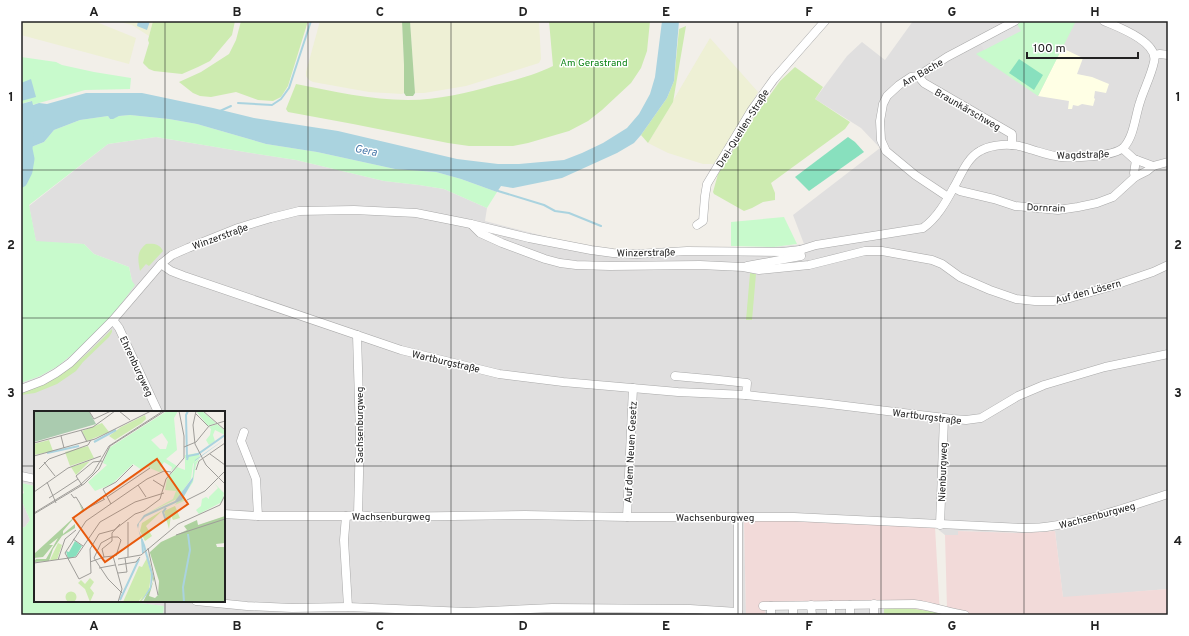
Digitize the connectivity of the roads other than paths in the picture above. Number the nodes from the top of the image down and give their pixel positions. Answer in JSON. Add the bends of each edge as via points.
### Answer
{"nodes":[{"id":1,"x":825,"y":21,"type":"edge"},
{"id":2,"x":1015,"y":21,"type":"edge"},
{"id":3,"x":1104,"y":21,"type":"edge"},
{"id":4,"x":1168,"y":55,"type":"edge"},
{"id":5,"x":1155,"y":56,"type":"junction"},
{"id":6,"x":918,"y":76,"type":"junction"},
{"id":7,"x":1012,"y":145,"type":"junction"},
{"id":8,"x":1122,"y":149,"type":"junction"},
{"id":9,"x":1136,"y":160,"type":"junction"},
{"id":10,"x":1168,"y":162,"type":"edge"},
{"id":11,"x":1153,"y":166,"type":"junction"},
{"id":12,"x":1135,"y":177,"type":"junction"},
{"id":13,"x":954,"y":188,"type":"junction"},
{"id":14,"x":948,"y":197,"type":"junction"},
{"id":15,"x":471,"y":224,"type":"junction"},
{"id":16,"x":697,"y":225,"type":"dead end"},
{"id":17,"x":923,"y":228,"type":"joint"},
{"id":18,"x":800,"y":250,"type":"junction"},
{"id":19,"x":161,"y":264,"type":"junction"},
{"id":20,"x":942,"y":264,"type":"joint"},
{"id":21,"x":1168,"y":265,"type":"edge"},
{"id":22,"x":743,"y":267,"type":"junction"},
{"id":23,"x":113,"y":320,"type":"junction"},
{"id":24,"x":357,"y":335,"type":"junction"},
{"id":25,"x":1168,"y":354,"type":"edge"},
{"id":26,"x":675,"y":376,"type":"dead end"},
{"id":27,"x":633,"y":388,"type":"junction"},
{"id":28,"x":21,"y":389,"type":"edge"},
{"id":29,"x":746,"y":395,"type":"junction"},
{"id":30,"x":158,"y":411,"type":"edge"},
{"id":31,"x":944,"y":418,"type":"junction"},
{"id":32,"x":244,"y":432,"type":"dead end"},
{"id":33,"x":21,"y":476,"type":"edge"},
{"id":34,"x":34,"y":479,"type":"edge"},
{"id":35,"x":1168,"y":494,"type":"edge"},
{"id":36,"x":225,"y":514,"type":"edge"},
{"id":37,"x":358,"y":515,"type":"junction"},
{"id":38,"x":258,"y":516,"type":"junction"},
{"id":39,"x":346,"y":516,"type":"junction"},
{"id":40,"x":627,"y":517,"type":"junction"},
{"id":41,"x":738,"y":517,"type":"junction"},
{"id":42,"x":940,"y":525,"type":"junction"},
{"id":43,"x":206,"y":602,"type":"edge"},
{"id":44,"x":850,"y":604,"type":"junction"},
{"id":45,"x":874,"y":604,"type":"junction"},
{"id":46,"x":811,"y":605,"type":"junction"},
{"id":47,"x":831,"y":605,"type":"junction"},
{"id":48,"x":793,"y":606,"type":"junction"},
{"id":49,"x":348,"y":607,"type":"junction"},
{"id":50,"x":292,"y":612,"type":"edge"},
{"id":51,"x":467,"y":613,"type":"edge"},
{"id":52,"x":738,"y":614,"type":"edge"},
{"id":53,"x":772,"y":615,"type":"edge"},
{"id":54,"x":793,"y":615,"type":"edge"},
{"id":55,"x":812,"y":615,"type":"edge"},
{"id":56,"x":831,"y":615,"type":"edge"},
{"id":57,"x":850,"y":615,"type":"edge"},
{"id":58,"x":874,"y":615,"type":"edge"},
{"id":59,"x":965,"y":615,"type":"edge"}],
"edges":[{"from":1,"to":16,"type":"street","name":"Drei-Quellen-Straße","via":[[774,79],[750,111],[708,184],[703,221]]},
{"from":2,"to":6,"type":"street","name":"Am Bache","via":[[947,57]]},
{"from":3,"to":5,"type":"street","via":[[1139,38]]},
{"from":4,"to":5,"type":"street"},
{"from":5,"to":8,"type":"street","name":"Wagdstraße","via":[[1129,140]]},
{"from":6,"to":7,"type":"street","name":"Braunkärschweg","via":[[924,83],[1012,134]]},
{"from":6,"to":14,"type":"street","name":"Am Bache","via":[[911,77],[887,96],[880,113],[881,140],[886,151]]},
{"from":7,"to":8,"type":"street","name":"Wagdstraße","via":[[1057,156],[1106,155]]},
{"from":7,"to":13,"type":"street","name":"Wagdstraße","via":[[980,150],[965,166]]},
{"from":8,"to":9,"type":"street"},
{"from":9,"to":11,"type":"street"},
{"from":9,"to":12,"type":"street"},
{"from":10,"to":11,"type":"street","name":"Dornrain"},
{"from":11,"to":12,"type":"street","name":"Dornrain"},
{"from":12,"to":13,"type":"street","name":"Dornrain","via":[[1113,196],[1097,203],[1058,210],[1015,206]]},
{"from":13,"to":14,"type":"street","name":"Wagdstraße"},
{"from":14,"to":17,"type":"street","name":"Wagdstraße","via":[[933,219]]},
{"from":15,"to":18,"type":"street","name":"Winzerstraße","via":[[529,238],[613,253]]},
{"from":15,"to":19,"type":"street","name":"Winzerstraße","via":[[416,213],[385,210],[299,211],[238,228],[172,255]]},
{"from":15,"to":22,"type":"street","name":"Winzerstraße","via":[[480,233],[502,243],[560,263]]},
{"from":17,"to":18,"type":"street","name":"Winzerstraße","via":[[816,245]]},
{"from":18,"to":22,"type":"street","name":"Winzerstraße","via":[[801,256]]},
{"from":19,"to":23,"type":"street","name":"Winzerstraße"},
{"from":19,"to":24,"type":"street","name":"Wartburgstraße","via":[[184,276]]},
{"from":20,"to":21,"type":"street","name":"Auf den Lösern","via":[[960,277],[990,290],[1035,302],[1070,298]]},
{"from":20,"to":22,"type":"street","name":"Winzerstraße","via":[[882,251],[865,251],[809,265],[759,270]]},
{"from":23,"to":28,"type":"street","name":"Winzerstraße","via":[[70,363],[42,381]]},
{"from":23,"to":30,"type":"street","name":"Ehrenburgweg"},
{"from":24,"to":27,"type":"street","name":"Wartburgstraße","via":[[401,350],[499,374]]},
{"from":24,"to":37,"type":"street","name":"Sachsenburgweg","via":[[360,434]]},
{"from":25,"to":31,"type":"street","name":"Wartburgstraße","via":[[1105,367],[1044,385],[1018,396],[981,418]]},
{"from":26,"to":29,"type":"street","via":[[747,383]]},
{"from":27,"to":29,"type":"street","name":"Wartburgstraße"},
{"from":27,"to":40,"type":"street","name":"Auf dem Neuen Gesetz"},
{"from":29,"to":31,"type":"street","name":"Wartburgstraße"},
{"from":31,"to":42,"type":"street","name":"Nienburgweg"},
{"from":32,"to":38,"type":"street","via":[[241,441],[256,479]]},
{"from":33,"to":34,"type":"street"},
{"from":35,"to":42,"type":"street","name":"Wachsenburgweg","via":[[1051,527]]},
{"from":36,"to":38,"type":"street","name":"Wachsenburgweg"},
{"from":37,"to":39,"type":"street","name":"Wachsenburgweg"},
{"from":37,"to":40,"type":"street","name":"Wachsenburgweg"},
{"from":38,"to":39,"type":"street","name":"Wachsenburgweg"},
{"from":39,"to":49,"type":"street","via":[[344,540]]},
{"from":40,"to":41,"type":"street","name":"Wachsenburgweg"},
{"from":41,"to":42,"type":"street","name":"Wachsenburgweg","via":[[794,517]]},
{"from":41,"to":52,"type":"street"},
{"from":43,"to":50,"type":"street"},
{"from":44,"to":45,"type":"street"},
{"from":44,"to":47,"type":"street"},
{"from":44,"to":57,"type":"street"},
{"from":45,"to":58,"type":"street"},
{"from":45,"to":59,"type":"street","via":[[914,604]]},
{"from":46,"to":47,"type":"street"},
{"from":46,"to":48,"type":"street"},
{"from":46,"to":55,"type":"street"},
{"from":47,"to":56,"type":"street"},
{"from":48,"to":53,"type":"street","via":[[767,606]]},
{"from":48,"to":54,"type":"street"},
{"from":49,"to":50,"type":"street"},
{"from":49,"to":51,"type":"street"},
{"from":51,"to":52,"type":"street","via":[[552,608],[690,609]]}]}
